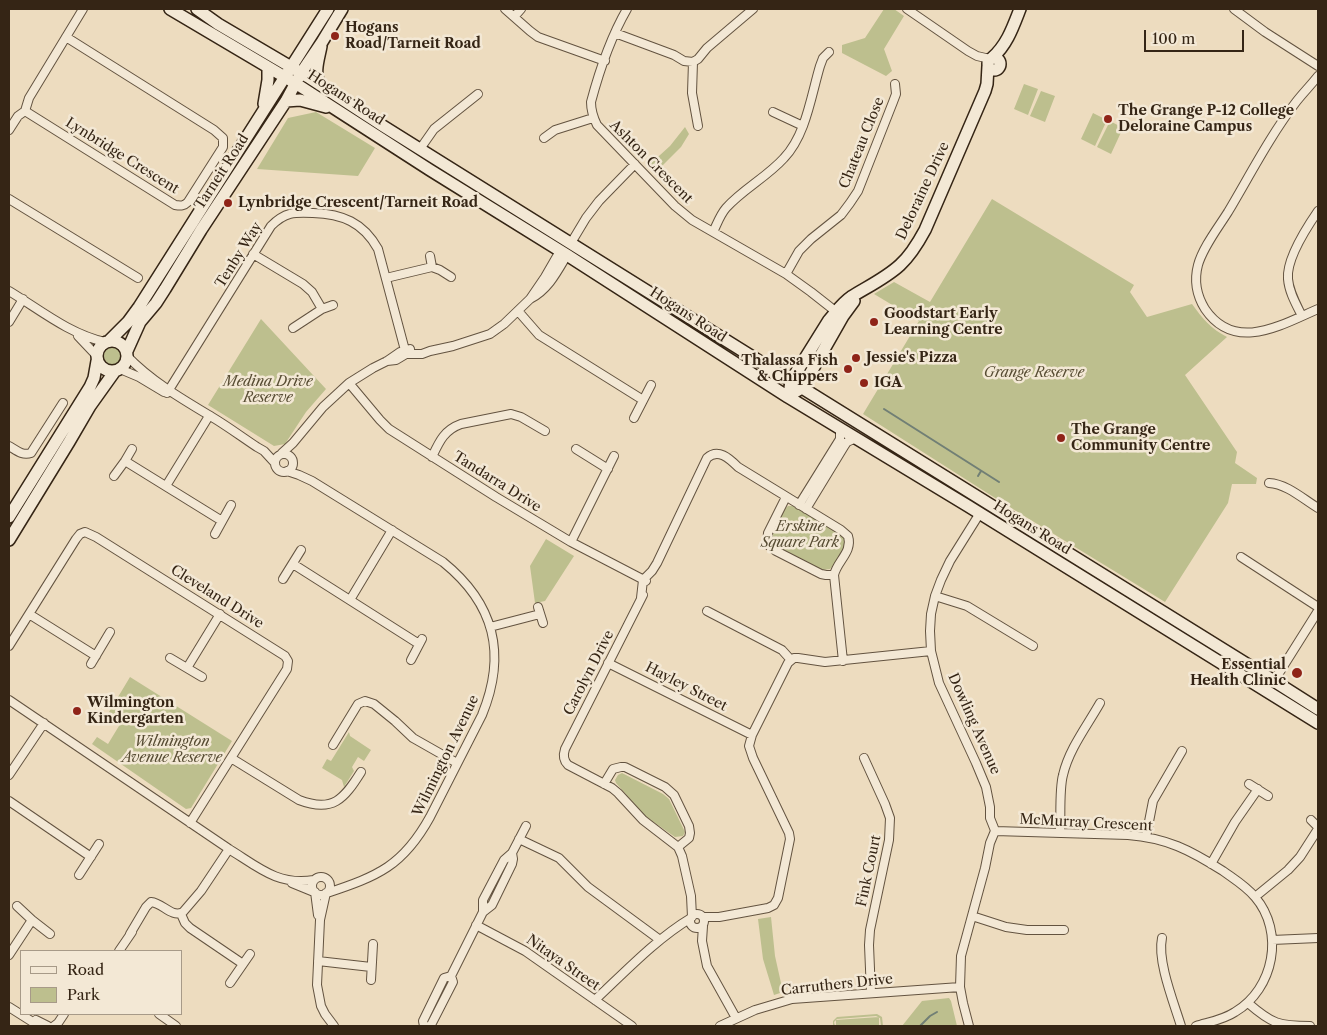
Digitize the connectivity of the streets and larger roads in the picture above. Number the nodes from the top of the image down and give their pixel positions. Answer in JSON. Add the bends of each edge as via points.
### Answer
{"nodes":[{"id":1,"x":83,"y":9,"type":"edge"},
{"id":2,"x":170,"y":9,"type":"edge"},
{"id":3,"x":193,"y":9,"type":"edge"},
{"id":4,"x":197,"y":9,"type":"edge"},
{"id":5,"x":328,"y":9,"type":"edge"},
{"id":6,"x":342,"y":9,"type":"edge"},
{"id":7,"x":505,"y":9,"type":"edge"},
{"id":8,"x":521,"y":9,"type":"edge"},
{"id":9,"x":627,"y":9,"type":"edge"},
{"id":10,"x":753,"y":9,"type":"edge"},
{"id":11,"x":1020,"y":9,"type":"edge"},
{"id":12,"x":911,"y":10,"type":"edge"},
{"id":13,"x":1239,"y":10,"type":"edge"},
{"id":14,"x":514,"y":17,"type":"junction"},
{"id":15,"x":615,"y":34,"type":"junction"},
{"id":16,"x":66,"y":37,"type":"junction"},
{"id":17,"x":322,"y":42,"type":"junction"},
{"id":18,"x":235,"y":48,"type":"junction"},
{"id":19,"x":828,"y":52,"type":"dead end"},
{"id":20,"x":605,"y":61,"type":"junction"},
{"id":21,"x":693,"y":62,"type":"junction"},
{"id":22,"x":992,"y":63,"type":"junction"},
{"id":23,"x":1318,"y":66,"type":"edge"},
{"id":24,"x":268,"y":67,"type":"junction"},
{"id":25,"x":287,"y":72,"type":"junction"},
{"id":26,"x":1318,"y":76,"type":"edge"},
{"id":27,"x":298,"y":78,"type":"junction"},
{"id":28,"x":895,"y":84,"type":"dead end"},
{"id":29,"x":320,"y":85,"type":"junction"},
{"id":30,"x":478,"y":94,"type":"dead end"},
{"id":31,"x":286,"y":101,"type":"junction"},
{"id":32,"x":334,"y":109,"type":"junction"},
{"id":33,"x":25,"y":111,"type":"junction"},
{"id":34,"x":262,"y":111,"type":"junction"},
{"id":35,"x":773,"y":112,"type":"dead end"},
{"id":36,"x":593,"y":118,"type":"junction"},
{"id":37,"x":698,"y":126,"type":"dead end"},
{"id":38,"x":803,"y":126,"type":"junction"},
{"id":39,"x":9,"y":130,"type":"edge"},
{"id":40,"x":544,"y":138,"type":"dead end"},
{"id":41,"x":420,"y":149,"type":"junction"},
{"id":42,"x":635,"y":164,"type":"junction"},
{"id":43,"x":9,"y":198,"type":"edge"},
{"id":44,"x":1318,"y":210,"type":"edge"},
{"id":45,"x":713,"y":232,"type":"junction"},
{"id":46,"x":571,"y":243,"type":"junction"},
{"id":47,"x":563,"y":253,"type":"junction"},
{"id":48,"x":253,"y":254,"type":"junction"},
{"id":49,"x":430,"y":256,"type":"dead end"},
{"id":50,"x":432,"y":267,"type":"junction"},
{"id":51,"x":786,"y":274,"type":"junction"},
{"id":52,"x":451,"y":277,"type":"dead end"},
{"id":53,"x":138,"y":278,"type":"dead end"},
{"id":54,"x":386,"y":278,"type":"junction"},
{"id":55,"x":9,"y":291,"type":"edge"},
{"id":56,"x":23,"y":299,"type":"junction"},
{"id":57,"x":333,"y":305,"type":"dead end"},
{"id":58,"x":322,"y":309,"type":"junction"},
{"id":59,"x":1318,"y":309,"type":"edge"},
{"id":60,"x":518,"y":311,"type":"junction"},
{"id":61,"x":839,"y":314,"type":"junction"},
{"id":62,"x":1302,"y":316,"type":"junction"},
{"id":63,"x":9,"y":322,"type":"edge"},
{"id":64,"x":293,"y":328,"type":"dead end"},
{"id":65,"x":71,"y":330,"type":"junction"},
{"id":66,"x":823,"y":340,"type":"junction"},
{"id":67,"x":108,"y":341,"type":"junction"},
{"id":68,"x":406,"y":352,"type":"junction"},
{"id":69,"x":127,"y":354,"type":"junction"},
{"id":70,"x":97,"y":358,"type":"junction"},
{"id":71,"x":118,"y":370,"type":"junction"},
{"id":72,"x":146,"y":378,"type":"junction"},
{"id":73,"x":791,"y":382,"type":"junction"},
{"id":74,"x":349,"y":383,"type":"junction"},
{"id":75,"x":651,"y":384,"type":"dead end"},
{"id":76,"x":802,"y":388,"type":"junction"},
{"id":77,"x":168,"y":392,"type":"junction"},
{"id":78,"x":788,"y":397,"type":"junction"},
{"id":79,"x":643,"y":400,"type":"junction"},
{"id":80,"x":63,"y":403,"type":"dead end"},
{"id":81,"x":209,"y":416,"type":"junction"},
{"id":82,"x":634,"y":418,"type":"dead end"},
{"id":83,"x":840,"y":428,"type":"junction"},
{"id":84,"x":545,"y":431,"type":"dead end"},
{"id":85,"x":299,"y":436,"type":"junction"},
{"id":86,"x":856,"y":438,"type":"junction"},
{"id":87,"x":710,"y":445,"type":"dead end"},
{"id":88,"x":9,"y":446,"type":"edge"},
{"id":89,"x":257,"y":447,"type":"junction"},
{"id":90,"x":575,"y":448,"type":"dead end"},
{"id":91,"x":132,"y":449,"type":"dead end"},
{"id":92,"x":282,"y":454,"type":"junction"},
{"id":93,"x":614,"y":456,"type":"dead end"},
{"id":94,"x":714,"y":456,"type":"junction"},
{"id":95,"x":432,"y":457,"type":"junction"},
{"id":96,"x":125,"y":461,"type":"junction"},
{"id":97,"x":293,"y":462,"type":"junction"},
{"id":98,"x":275,"y":463,"type":"junction"},
{"id":99,"x":608,"y":469,"type":"junction"},
{"id":100,"x":287,"y":472,"type":"junction"},
{"id":101,"x":114,"y":476,"type":"dead end"},
{"id":102,"x":312,"y":481,"type":"junction"},
{"id":103,"x":1269,"y":483,"type":"dead end"},
{"id":104,"x":166,"y":486,"type":"junction"},
{"id":105,"x":786,"y":497,"type":"junction"},
{"id":106,"x":987,"y":502,"type":"junction"},
{"id":107,"x":231,"y":505,"type":"dead end"},
{"id":108,"x":802,"y":507,"type":"junction"},
{"id":109,"x":1318,"y":508,"type":"edge"},
{"id":110,"x":980,"y":514,"type":"junction"},
{"id":111,"x":9,"y":517,"type":"edge"},
{"id":112,"x":222,"y":521,"type":"junction"},
{"id":113,"x":1017,"y":521,"type":"junction"},
{"id":114,"x":392,"y":530,"type":"junction"},
{"id":115,"x":1011,"y":533,"type":"junction"},
{"id":116,"x":215,"y":534,"type":"dead end"},
{"id":117,"x":9,"y":540,"type":"edge"},
{"id":118,"x":571,"y":542,"type":"junction"},
{"id":119,"x":301,"y":550,"type":"dead end"},
{"id":120,"x":1241,"y":557,"type":"dead end"},
{"id":121,"x":293,"y":564,"type":"junction"},
{"id":122,"x":834,"y":575,"type":"junction"},
{"id":123,"x":283,"y":579,"type":"dead end"},
{"id":124,"x":645,"y":581,"type":"junction"},
{"id":125,"x":935,"y":596,"type":"junction"},
{"id":126,"x":350,"y":600,"type":"junction"},
{"id":127,"x":1318,"y":607,"type":"edge"},
{"id":128,"x":707,"y":610,"type":"dead end"},
{"id":129,"x":1318,"y":611,"type":"edge"},
{"id":130,"x":28,"y":614,"type":"junction"},
{"id":131,"x":220,"y":614,"type":"junction"},
{"id":132,"x":543,"y":623,"type":"dead end"},
{"id":133,"x":490,"y":628,"type":"junction"},
{"id":134,"x":110,"y":632,"type":"dead end"},
{"id":135,"x":9,"y":646,"type":"edge"},
{"id":136,"x":1033,"y":646,"type":"dead end"},
{"id":137,"x":931,"y":651,"type":"junction"},
{"id":138,"x":96,"y":656,"type":"junction"},
{"id":139,"x":170,"y":658,"type":"dead end"},
{"id":140,"x":410,"y":660,"type":"dead end"},
{"id":141,"x":792,"y":660,"type":"junction"},
{"id":142,"x":843,"y":661,"type":"junction"},
{"id":143,"x":608,"y":662,"type":"junction"},
{"id":144,"x":91,"y":664,"type":"dead end"},
{"id":145,"x":187,"y":668,"type":"junction"},
{"id":146,"x":202,"y":677,"type":"dead end"},
{"id":147,"x":1274,"y":680,"type":"junction"},
{"id":148,"x":1267,"y":691,"type":"junction"},
{"id":149,"x":9,"y":700,"type":"edge"},
{"id":150,"x":1100,"y":703,"type":"dead end"},
{"id":151,"x":1318,"y":709,"type":"edge"},
{"id":152,"x":44,"y":723,"type":"junction"},
{"id":153,"x":1318,"y":723,"type":"edge"},
{"id":154,"x":752,"y":735,"type":"junction"},
{"id":155,"x":333,"y":745,"type":"dead end"},
{"id":156,"x":1182,"y":751,"type":"dead end"},
{"id":157,"x":231,"y":758,"type":"junction"},
{"id":158,"x":864,"y":758,"type":"dead end"},
{"id":159,"x":457,"y":763,"type":"junction"},
{"id":160,"x":361,"y":772,"type":"dead end"},
{"id":161,"x":9,"y":775,"type":"edge"},
{"id":162,"x":604,"y":784,"type":"junction"},
{"id":163,"x":1249,"y":784,"type":"dead end"},
{"id":164,"x":1258,"y":789,"type":"junction"},
{"id":165,"x":1268,"y":796,"type":"dead end"},
{"id":166,"x":9,"y":801,"type":"edge"},
{"id":167,"x":1312,"y":820,"type":"dead end"},
{"id":168,"x":190,"y":823,"type":"junction"},
{"id":169,"x":526,"y":826,"type":"dead end"},
{"id":170,"x":1318,"y":828,"type":"edge"},
{"id":171,"x":994,"y":831,"type":"junction"},
{"id":172,"x":1060,"y":832,"type":"junction"},
{"id":173,"x":1146,"y":837,"type":"junction"},
{"id":174,"x":520,"y":839,"type":"junction"},
{"id":175,"x":99,"y":844,"type":"dead end"},
{"id":176,"x":678,"y":847,"type":"junction"},
{"id":177,"x":229,"y":849,"type":"junction"},
{"id":178,"x":91,"y":857,"type":"junction"},
{"id":179,"x":1211,"y":864,"type":"junction"},
{"id":180,"x":79,"y":875,"type":"dead end"},
{"id":181,"x":288,"y":880,"type":"junction"},
{"id":182,"x":314,"y":880,"type":"junction"},
{"id":183,"x":328,"y":880,"type":"junction"},
{"id":184,"x":351,"y":883,"type":"junction"},
{"id":185,"x":314,"y":892,"type":"junction"},
{"id":186,"x":326,"y":893,"type":"junction"},
{"id":187,"x":691,"y":896,"type":"junction"},
{"id":188,"x":1255,"y":897,"type":"junction"},
{"id":189,"x":17,"y":906,"type":"dead end"},
{"id":190,"x":181,"y":916,"type":"junction"},
{"id":191,"x":972,"y":916,"type":"junction"},
{"id":192,"x":691,"y":917,"type":"junction"},
{"id":193,"x":32,"y":920,"type":"junction"},
{"id":194,"x":320,"y":920,"type":"junction"},
{"id":195,"x":703,"y":920,"type":"junction"},
{"id":196,"x":476,"y":925,"type":"junction"},
{"id":197,"x":677,"y":927,"type":"junction"},
{"id":198,"x":694,"y":928,"type":"junction"},
{"id":199,"x":1064,"y":930,"type":"dead end"},
{"id":200,"x":50,"y":934,"type":"dead end"},
{"id":201,"x":1162,"y":938,"type":"dead end"},
{"id":202,"x":1318,"y":938,"type":"edge"},
{"id":203,"x":660,"y":940,"type":"junction"},
{"id":204,"x":1272,"y":940,"type":"junction"},
{"id":205,"x":702,"y":941,"type":"junction"},
{"id":206,"x":373,"y":944,"type":"dead end"},
{"id":207,"x":120,"y":950,"type":"edge"},
{"id":208,"x":250,"y":954,"type":"dead end"},
{"id":209,"x":9,"y":955,"type":"edge"},
{"id":210,"x":318,"y":961,"type":"junction"},
{"id":211,"x":243,"y":964,"type":"junction"},
{"id":212,"x":371,"y":967,"type":"junction"},
{"id":213,"x":451,"y":976,"type":"junction"},
{"id":214,"x":371,"y":980,"type":"dead end"},
{"id":215,"x":230,"y":983,"type":"dead end"},
{"id":216,"x":960,"y":987,"type":"junction"},
{"id":217,"x":871,"y":993,"type":"junction"},
{"id":218,"x":595,"y":1000,"type":"junction"},
{"id":219,"x":1248,"y":1003,"type":"junction"},
{"id":220,"x":9,"y":1007,"type":"edge"},
{"id":221,"x":20,"y":1014,"type":"edge"},
{"id":222,"x":22,"y":1015,"type":"edge"},
{"id":223,"x":63,"y":1015,"type":"edge"},
{"id":224,"x":67,"y":1015,"type":"edge"},
{"id":225,"x":736,"y":1018,"type":"junction"},
{"id":226,"x":164,"y":1023,"type":"edge"},
{"id":227,"x":39,"y":1026,"type":"edge"},
{"id":228,"x":48,"y":1026,"type":"edge"},
{"id":229,"x":54,"y":1026,"type":"edge"},
{"id":230,"x":61,"y":1026,"type":"edge"},
{"id":231,"x":176,"y":1026,"type":"edge"},
{"id":232,"x":334,"y":1026,"type":"edge"},
{"id":233,"x":424,"y":1026,"type":"edge"},
{"id":234,"x":429,"y":1026,"type":"edge"},
{"id":235,"x":632,"y":1026,"type":"edge"},
{"id":236,"x":720,"y":1026,"type":"edge"},
{"id":237,"x":969,"y":1026,"type":"edge"},
{"id":238,"x":1181,"y":1026,"type":"edge"},
{"id":239,"x":1196,"y":1026,"type":"edge"},
{"id":240,"x":1310,"y":1026,"type":"edge"}],
"edges":[{"from":1,"to":16,"type":"street"},
{"from":2,"to":18,"type":"street","name":"Hogans Road"},
{"from":3,"to":18,"type":"street","via":[[194,18],[221,34]]},
{"from":4,"to":25,"type":"street","name":"Hogans Road"},
{"from":5,"to":25,"type":"street","name":"Tarneit Road"},
{"from":6,"to":17,"type":"street","name":"Tarneit Road"},
{"from":7,"to":14,"type":"street"},
{"from":8,"to":14,"type":"street"},
{"from":9,"to":15,"type":"street","name":"Ashton Crescent"},
{"from":10,"to":21,"type":"street"},
{"from":11,"to":22,"type":"street","name":"Deloraine Drive"},
{"from":12,"to":22,"type":"street","via":[[968,51]]},
{"from":13,"to":23,"type":"street","via":[[1265,32]]},
{"from":14,"to":20,"type":"street","via":[[538,37]]},
{"from":15,"to":20,"type":"street","name":"Ashton Crescent"},
{"from":15,"to":21,"type":"street"},
{"from":16,"to":33,"type":"street","via":[[29,98]]},
{"from":16,"to":33,"type":"street","name":"Lynbridge Crescent","via":[[214,130],[223,138],[222,147],[188,202],[179,206]]},
{"from":17,"to":27,"type":"street","name":"Tarneit Road"},
{"from":17,"to":29,"type":"street","via":[[316,77]]},
{"from":18,"to":24,"type":"street","name":"Hogans Road"},
{"from":19,"to":38,"type":"street","via":[[820,66]]},
{"from":20,"to":36,"type":"street","name":"Ashton Crescent","via":[[591,102]]},
{"from":21,"to":37,"type":"street","via":[[692,93]]},
{"from":22,"to":61,"type":"street","name":"Deloraine Drive","via":[[987,84],[917,245],[897,267],[851,298]]},
{"from":24,"to":25,"type":"street","name":"Hogans Road"},
{"from":24,"to":34,"type":"street"},
{"from":25,"to":27,"type":"street","name":"Hogans Road"},
{"from":25,"to":34,"type":"street","name":"Tarneit Road"},
{"from":26,"to":62,"type":"street","via":[[1282,122],[1243,187],[1202,256],[1196,280],[1199,296],[1208,313],[1222,326],[1234,331],[1266,331]]},
{"from":27,"to":29,"type":"street","name":"Hogans Road"},
{"from":27,"to":31,"type":"street","name":"Tarneit Road"},
{"from":27,"to":32,"type":"street","name":"Hogans Road"},
{"from":28,"to":51,"type":"street","name":"Chateau Close","via":[[896,94],[858,191],[840,214],[799,251]]},
{"from":29,"to":41,"type":"street","name":"Hogans Road"},
{"from":30,"to":41,"type":"street","via":[[434,129]]},
{"from":31,"to":32,"type":"street","via":[[300,100]]},
{"from":31,"to":69,"type":"street","name":"Tarneit Road","via":[[156,303],[140,322]]},
{"from":32,"to":47,"type":"street","name":"Hogans Road"},
{"from":33,"to":39,"type":"street"},
{"from":34,"to":67,"type":"street","name":"Tarneit Road","via":[[139,307]]},
{"from":35,"to":38,"type":"street"},
{"from":36,"to":40,"type":"street","via":[[556,130]]},
{"from":36,"to":42,"type":"street","name":"Ashton Crescent"},
{"from":38,"to":45,"type":"street","via":[[784,159],[725,209]]},
{"from":41,"to":46,"type":"street","name":"Hogans Road"},
{"from":42,"to":45,"type":"street","name":"Ashton Crescent","via":[[675,206]]},
{"from":42,"to":46,"type":"street","via":[[599,201]]},
{"from":43,"to":53,"type":"street"},
{"from":44,"to":62,"type":"street","via":[[1292,257],[1288,271],[1289,287]]},
{"from":45,"to":51,"type":"street","name":"Ashton Crescent"},
{"from":46,"to":47,"type":"street"},
{"from":46,"to":73,"type":"street","name":"Hogans Road"},
{"from":47,"to":60,"type":"street","via":[[552,280]]},
{"from":47,"to":78,"type":"street","name":"Hogans Road"},
{"from":48,"to":54,"type":"street","name":"Tenby Way","via":[[271,226],[286,214],[329,214],[346,218],[373,239]]},
{"from":48,"to":58,"type":"street","via":[[303,284]]},
{"from":48,"to":77,"type":"street","name":"Tenby Way"},
{"from":49,"to":50,"type":"street"},
{"from":50,"to":52,"type":"street"},
{"from":50,"to":54,"type":"street"},
{"from":51,"to":61,"type":"street","name":"Ashton Crescent"},
{"from":54,"to":68,"type":"street","name":"Tenby Way"},
{"from":55,"to":56,"type":"street"},
{"from":56,"to":63,"type":"street"},
{"from":56,"to":65,"type":"street"},
{"from":57,"to":58,"type":"street"},
{"from":58,"to":64,"type":"street"},
{"from":59,"to":62,"type":"street"},
{"from":60,"to":68,"type":"street","via":[[490,334],[417,354]]},
{"from":60,"to":79,"type":"street","via":[[539,335]]},
{"from":61,"to":66,"type":"street","name":"Deloraine Drive"},
{"from":65,"to":67,"type":"street"},
{"from":65,"to":70,"type":"street"},
{"from":66,"to":73,"type":"street","name":"Deloraine Drive"},
{"from":66,"to":76,"type":"street","name":"Deloraine Drive"},
{"from":67,"to":69,"type":"street","via":[[121,343]]},
{"from":67,"to":70,"type":"street","via":[[99,347]]},
{"from":68,"to":74,"type":"street"},
{"from":69,"to":71,"type":"street","via":[[125,364]]},
{"from":69,"to":72,"type":"street"},
{"from":70,"to":71,"type":"street","via":[[104,369]]},
{"from":70,"to":111,"type":"street","via":[[90,387]]},
{"from":71,"to":72,"type":"street"},
{"from":71,"to":117,"type":"street","via":[[90,406]]},
{"from":72,"to":77,"type":"street"},
{"from":73,"to":76,"type":"street","name":"Hogans Road"},
{"from":73,"to":78,"type":"street"},
{"from":74,"to":85,"type":"street"},
{"from":74,"to":95,"type":"street","name":"Tandarra Drive","via":[[389,429]]},
{"from":75,"to":79,"type":"street"},
{"from":76,"to":78,"type":"street"},
{"from":76,"to":106,"type":"street","name":"Hogans Road"},
{"from":77,"to":81,"type":"street"},
{"from":78,"to":83,"type":"street","name":"Hogans Road"},
{"from":79,"to":82,"type":"street"},
{"from":80,"to":88,"type":"street","via":[[31,453],[21,454]]},
{"from":81,"to":89,"type":"street"},
{"from":81,"to":104,"type":"street"},
{"from":83,"to":86,"type":"street","name":"Hogans Road"},
{"from":83,"to":108,"type":"street","via":[[840,439]]},
{"from":84,"to":95,"type":"street","via":[[511,414],[461,424],[445,433]]},
{"from":85,"to":92,"type":"street"},
{"from":85,"to":97,"type":"street"},
{"from":86,"to":108,"type":"street","via":[[847,442]]},
{"from":86,"to":110,"type":"street","name":"Hogans Road"},
{"from":87,"to":94,"type":"street"},
{"from":89,"to":92,"type":"street"},
{"from":89,"to":98,"type":"street"},
{"from":90,"to":99,"type":"street"},
{"from":91,"to":96,"type":"street"},
{"from":92,"to":97,"type":"street","via":[[289,455]]},
{"from":92,"to":98,"type":"street"},
{"from":93,"to":99,"type":"street"},
{"from":94,"to":105,"type":"street","via":[[723,455]]},
{"from":94,"to":124,"type":"street","name":"Carolyn Drive","via":[[706,458],[653,575]]},
{"from":95,"to":118,"type":"street","name":"Tandarra Drive"},
{"from":96,"to":101,"type":"street"},
{"from":96,"to":104,"type":"street"},
{"from":97,"to":100,"type":"street"},
{"from":97,"to":102,"type":"street","name":"Wilmington Avenue"},
{"from":98,"to":100,"type":"street","via":[[279,470]]},
{"from":99,"to":118,"type":"street"},
{"from":100,"to":102,"type":"street","name":"Wilmington Avenue"},
{"from":102,"to":114,"type":"street","name":"Wilmington Avenue"},
{"from":103,"to":109,"type":"street","via":[[1284,487]]},
{"from":104,"to":112,"type":"street"},
{"from":105,"to":108,"type":"street"},
{"from":105,"to":122,"type":"street","via":[[768,533],[767,544],[821,574]]},
{"from":106,"to":110,"type":"street","name":"Dowling Avenue"},
{"from":106,"to":113,"type":"street","name":"Hogans Road"},
{"from":107,"to":112,"type":"street"},
{"from":108,"to":122,"type":"street","via":[[848,536],[849,546]]},
{"from":110,"to":115,"type":"street","name":"Hogans Road"},
{"from":110,"to":125,"type":"street","name":"Dowling Avenue","via":[[950,561]]},
{"from":112,"to":116,"type":"street"},
{"from":113,"to":115,"type":"street"},
{"from":113,"to":147,"type":"street","name":"Hogans Road"},
{"from":114,"to":126,"type":"street"},
{"from":114,"to":133,"type":"street","name":"Wilmington Avenue","via":[[457,573],[480,602]]},
{"from":115,"to":148,"type":"street","name":"Hogans Road"},
{"from":118,"to":124,"type":"street","name":"Tandarra Drive"},
{"from":119,"to":121,"type":"street"},
{"from":120,"to":127,"type":"street"},
{"from":121,"to":123,"type":"street"},
{"from":121,"to":126,"type":"street"},
{"from":122,"to":142,"type":"street"},
{"from":124,"to":143,"type":"street","name":"Carolyn Drive","via":[[646,592]]},
{"from":125,"to":136,"type":"street","via":[[967,606]]},
{"from":125,"to":137,"type":"street","name":"Dowling Avenue","via":[[931,614]]},
{"from":126,"to":140,"type":"street","via":[[421,642]]},
{"from":128,"to":141,"type":"street","via":[[782,650]]},
{"from":129,"to":147,"type":"street"},
{"from":130,"to":131,"type":"street","name":"Cleveland Drive","via":[[76,539],[85,532]]},
{"from":130,"to":135,"type":"street","name":"Cleveland Drive"},
{"from":130,"to":138,"type":"street"},
{"from":131,"to":145,"type":"street"},
{"from":131,"to":157,"type":"street","name":"Cleveland Drive","via":[[282,654],[288,662]]},
{"from":132,"to":133,"type":"street","via":[[539,611]]},
{"from":133,"to":159,"type":"street","name":"Wilmington Avenue","via":[[495,668],[489,699]]},
{"from":134,"to":138,"type":"street"},
{"from":137,"to":142,"type":"street"},
{"from":137,"to":171,"type":"street","name":"Dowling Avenue","via":[[939,683],[986,787]]},
{"from":138,"to":144,"type":"street"},
{"from":139,"to":145,"type":"street"},
{"from":141,"to":142,"type":"street"},
{"from":141,"to":154,"type":"street"},
{"from":143,"to":154,"type":"street","name":"Hayley Street"},
{"from":143,"to":162,"type":"street","name":"Carolyn Drive","via":[[563,756],[571,767]]},
{"from":145,"to":146,"type":"street"},
{"from":147,"to":148,"type":"street"},
{"from":147,"to":151,"type":"street","name":"Hogans Road"},
{"from":148,"to":153,"type":"street","name":"Hogans Road"},
{"from":149,"to":152,"type":"street"},
{"from":150,"to":172,"type":"street","via":[[1073,748],[1062,776]]},
{"from":152,"to":161,"type":"street"},
{"from":152,"to":168,"type":"street"},
{"from":154,"to":195,"type":"street","via":[[750,751],[790,839],[778,898],[768,908]]},
{"from":155,"to":159,"type":"street","via":[[358,704],[365,701],[383,710],[413,738]]},
{"from":156,"to":173,"type":"street","via":[[1153,801]]},
{"from":157,"to":160,"type":"street","via":[[310,805],[333,803],[348,792]]},
{"from":157,"to":168,"type":"street","name":"Cleveland Drive"},
{"from":158,"to":217,"type":"street","name":"Fink Court","via":[[890,818],[889,840],[870,930]]},
{"from":159,"to":184,"type":"street","name":"Wilmington Avenue","via":[[412,845],[385,869]]},
{"from":162,"to":176,"type":"street"},
{"from":162,"to":176,"type":"street","via":[[613,770],[625,767],[665,787],[674,795],[689,826],[689,838]]},
{"from":163,"to":164,"type":"street"},
{"from":164,"to":165,"type":"street"},
{"from":164,"to":179,"type":"street"},
{"from":166,"to":178,"type":"street"},
{"from":167,"to":170,"type":"street"},
{"from":168,"to":177,"type":"street"},
{"from":169,"to":174,"type":"street"},
{"from":170,"to":188,"type":"street","via":[[1300,858]]},
{"from":171,"to":172,"type":"street","name":"McMurray Crescent"},
{"from":171,"to":191,"type":"street","name":"Dowling Avenue"},
{"from":172,"to":173,"type":"street","name":"McMurray Crescent"},
{"from":173,"to":179,"type":"street","name":"McMurray Crescent","via":[[1178,845]]},
{"from":174,"to":196,"type":"street","via":[[492,905],[483,912]]},
{"from":174,"to":203,"type":"street","via":[[559,858],[588,887]]},
{"from":175,"to":178,"type":"street"},
{"from":176,"to":187,"type":"street"},
{"from":177,"to":181,"type":"street","via":[[276,877]]},
{"from":177,"to":190,"type":"street"},
{"from":178,"to":180,"type":"street"},
{"from":179,"to":188,"type":"street","name":"McMurray Crescent","via":[[1244,885]]},
{"from":181,"to":182,"type":"street"},
{"from":181,"to":185,"type":"street"},
{"from":182,"to":183,"type":"street","via":[[321,877]]},
{"from":182,"to":185,"type":"street"},
{"from":183,"to":184,"type":"street","name":"Wilmington Avenue"},
{"from":183,"to":186,"type":"street","via":[[330,884]]},
{"from":184,"to":186,"type":"street","name":"Wilmington Avenue"},
{"from":185,"to":186,"type":"street"},
{"from":185,"to":194,"type":"street"},
{"from":186,"to":194,"type":"street"},
{"from":187,"to":192,"type":"street"},
{"from":187,"to":195,"type":"street"},
{"from":188,"to":204,"type":"street","name":"McMurray Crescent","via":[[1270,925]]},
{"from":189,"to":193,"type":"street"},
{"from":190,"to":207,"type":"street","via":[[152,902]]},
{"from":190,"to":211,"type":"street","via":[[190,928]]},
{"from":191,"to":199,"type":"street","via":[[1006,927]]},
{"from":191,"to":216,"type":"street","name":"Dowling Avenue","via":[[961,956]]},
{"from":192,"to":195,"type":"street","via":[[696,914]]},
{"from":192,"to":197,"type":"street"},
{"from":192,"to":198,"type":"street","via":[[690,924]]},
{"from":193,"to":200,"type":"street"},
{"from":193,"to":209,"type":"street"},
{"from":194,"to":210,"type":"street"},
{"from":195,"to":198,"type":"street","via":[[699,929]]},
{"from":195,"to":205,"type":"street"},
{"from":196,"to":213,"type":"street"},
{"from":196,"to":218,"type":"street","name":"Nitaya Street","via":[[520,947]]},
{"from":197,"to":198,"type":"street"},
{"from":197,"to":203,"type":"street"},
{"from":198,"to":205,"type":"street"},
{"from":201,"to":238,"type":"street","via":[[1162,963]]},
{"from":202,"to":204,"type":"street"},
{"from":203,"to":218,"type":"street"},
{"from":204,"to":219,"type":"street","name":"McMurray Crescent","via":[[1271,963],[1266,978]]},
{"from":205,"to":225,"type":"street","via":[[707,966]]},
{"from":206,"to":212,"type":"street"},
{"from":208,"to":211,"type":"street"},
{"from":210,"to":212,"type":"street"},
{"from":210,"to":232,"type":"street","via":[[317,985],[321,1006]]},
{"from":211,"to":215,"type":"street"},
{"from":212,"to":214,"type":"street"},
{"from":213,"to":233,"type":"street","via":[[444,978],[423,1021]]},
{"from":213,"to":234,"type":"street","via":[[453,982]]},
{"from":216,"to":217,"type":"street","name":"Carruthers Drive"},
{"from":216,"to":237,"type":"street","name":"Dowling Avenue"},
{"from":217,"to":225,"type":"street","name":"Carruthers Drive","via":[[792,999]]},
{"from":218,"to":235,"type":"street","name":"Nitaya Street"},
{"from":219,"to":239,"type":"street","name":"McMurray Crescent","via":[[1224,1018]]},
{"from":219,"to":240,"type":"street","via":[[1277,1023]]},
{"from":220,"to":221,"type":"street"},
{"from":222,"to":227,"type":"street"},
{"from":222,"to":228,"type":"street"},
{"from":223,"to":229,"type":"street"},
{"from":224,"to":230,"type":"street"},
{"from":225,"to":236,"type":"street","name":"Carruthers Drive"},
{"from":226,"to":231,"type":"street"}]}
